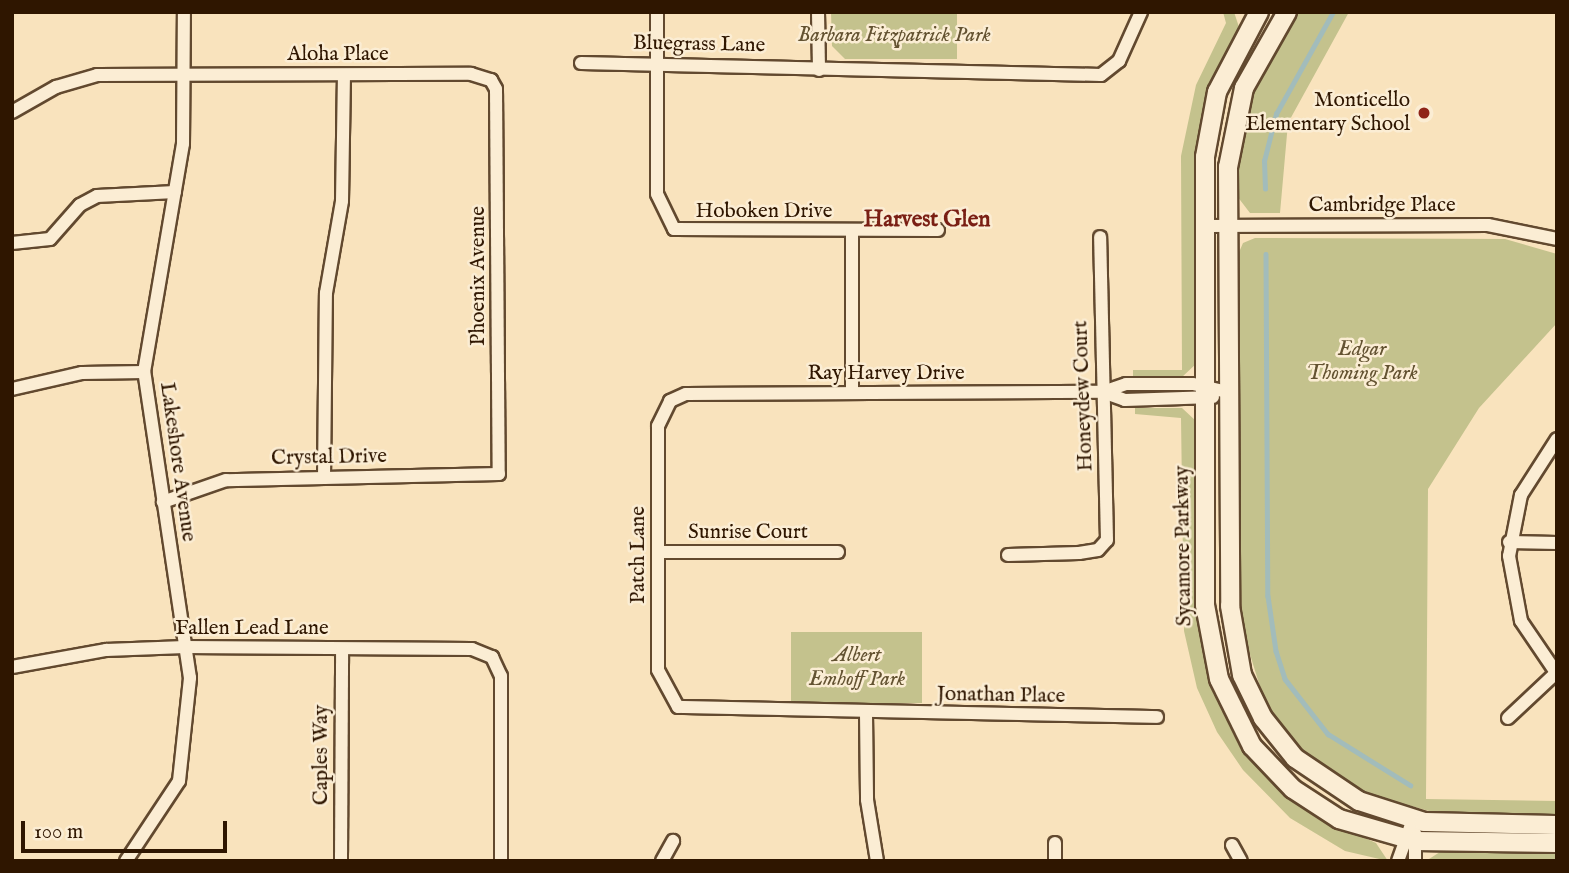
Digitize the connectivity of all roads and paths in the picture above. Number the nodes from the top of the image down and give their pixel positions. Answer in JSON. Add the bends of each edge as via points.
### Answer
{"nodes":[{"id":1,"x":184,"y":12,"type":"edge"},
{"id":2,"x":657,"y":12,"type":"edge"},
{"id":3,"x":818,"y":12,"type":"edge"},
{"id":4,"x":1141,"y":12,"type":"edge"},
{"id":5,"x":1259,"y":12,"type":"edge"},
{"id":6,"x":1279,"y":15,"type":"edge"},
{"id":7,"x":581,"y":63,"type":"dead end"},
{"id":8,"x":657,"y":64,"type":"junction"},
{"id":9,"x":818,"y":70,"type":"junction"},
{"id":10,"x":185,"y":74,"type":"junction"},
{"id":11,"x":344,"y":75,"type":"junction"},
{"id":12,"x":491,"y":80,"type":"joint"},
{"id":13,"x":12,"y":112,"type":"edge"},
{"id":14,"x":175,"y":191,"type":"junction"},
{"id":15,"x":1205,"y":226,"type":"junction"},
{"id":16,"x":1229,"y":226,"type":"junction"},
{"id":17,"x":937,"y":230,"type":"dead end"},
{"id":18,"x":852,"y":231,"type":"junction"},
{"id":19,"x":1100,"y":237,"type":"dead end"},
{"id":20,"x":1557,"y":239,"type":"edge"},
{"id":21,"x":12,"y":243,"type":"edge"},
{"id":22,"x":144,"y":372,"type":"junction"},
{"id":23,"x":12,"y":389,"type":"edge"},
{"id":24,"x":1103,"y":392,"type":"junction"},
{"id":25,"x":1229,"y":392,"type":"junction"},
{"id":26,"x":852,"y":393,"type":"junction"},
{"id":27,"x":1204,"y":393,"type":"junction"},
{"id":28,"x":670,"y":401,"type":"joint"},
{"id":29,"x":1557,"y":439,"type":"edge"},
{"id":30,"x":499,"y":474,"type":"joint"},
{"id":31,"x":324,"y":478,"type":"junction"},
{"id":32,"x":163,"y":502,"type":"junction"},
{"id":33,"x":1509,"y":542,"type":"junction"},
{"id":34,"x":1557,"y":544,"type":"edge"},
{"id":35,"x":658,"y":552,"type":"junction"},
{"id":36,"x":838,"y":552,"type":"dead end"},
{"id":37,"x":1007,"y":555,"type":"dead end"},
{"id":38,"x":185,"y":647,"type":"junction"},
{"id":39,"x":342,"y":649,"type":"junction"},
{"id":40,"x":12,"y":667,"type":"edge"},
{"id":41,"x":1556,"y":673,"type":"edge"},
{"id":42,"x":678,"y":707,"type":"joint"},
{"id":43,"x":866,"y":714,"type":"junction"},
{"id":44,"x":1157,"y":717,"type":"dead end"},
{"id":45,"x":1508,"y":718,"type":"dead end"},
{"id":46,"x":1413,"y":819,"type":"junction"},
{"id":47,"x":1557,"y":825,"type":"edge"},
{"id":48,"x":1408,"y":840,"type":"junction"},
{"id":49,"x":673,"y":841,"type":"dead end"},
{"id":50,"x":1055,"y":843,"type":"dead end"},
{"id":51,"x":1557,"y":843,"type":"edge"},
{"id":52,"x":1233,"y":845,"type":"dead end"},
{"id":53,"x":126,"y":861,"type":"edge"},
{"id":54,"x":341,"y":861,"type":"edge"},
{"id":55,"x":501,"y":861,"type":"edge"},
{"id":56,"x":662,"y":861,"type":"edge"},
{"id":57,"x":877,"y":861,"type":"edge"},
{"id":58,"x":1055,"y":861,"type":"edge"},
{"id":59,"x":1241,"y":861,"type":"edge"},
{"id":60,"x":1398,"y":861,"type":"edge"},
{"id":61,"x":1415,"y":861,"type":"edge"}],
"edges":[{"from":1,"to":10,"type":"street","name":"Lakeshore Avenue"},
{"from":2,"to":8,"type":"street"},
{"from":3,"to":9,"type":"street"},
{"from":4,"to":9,"type":"street","name":"Bluegrass Lane","via":[[1109,72]]},
{"from":5,"to":15,"type":"main road","name":"Sycamore Parkway","via":[[1227,69],[1211,117]]},
{"from":6,"to":16,"type":"main road","via":[[1236,112]]},
{"from":7,"to":8,"type":"street","name":"Bluegrass Lane"},
{"from":8,"to":9,"type":"street","name":"Bluegrass Lane","via":[[751,62]]},
{"from":8,"to":18,"type":"street","name":"Hoboken Drive","via":[[657,194],[674,229]]},
{"from":10,"to":11,"type":"street","name":"Aloha Place"},
{"from":10,"to":13,"type":"street","name":"Aloha Place","via":[[97,75],[56,87]]},
{"from":10,"to":14,"type":"street","name":"Lakeshore Avenue"},
{"from":11,"to":12,"type":"street","name":"Aloha Place","via":[[471,74]]},
{"from":11,"to":31,"type":"street","via":[[342,201],[326,293]]},
{"from":12,"to":30,"type":"street","name":"Phoenix Avenue","via":[[498,109]]},
{"from":14,"to":21,"type":"street","via":[[97,196],[80,205],[50,239]]},
{"from":14,"to":22,"type":"street","name":"Lakeshore Avenue"},
{"from":15,"to":16,"type":"street","name":"Cambridge Place"},
{"from":15,"to":27,"type":"main road","name":"Sycamore Parkway"},
{"from":16,"to":20,"type":"street","name":"Cambridge Place","via":[[1488,225]]},
{"from":16,"to":25,"type":"main road"},
{"from":17,"to":18,"type":"street","name":"Hoboken Drive"},
{"from":18,"to":26,"type":"street"},
{"from":19,"to":24,"type":"street","name":"Honeydew Court"},
{"from":22,"to":23,"type":"street","via":[[82,373]]},
{"from":22,"to":32,"type":"street","name":"Lakeshore Avenue"},
{"from":24,"to":26,"type":"street","name":"Ray Harvey Drive"},
{"from":24,"to":27,"type":"street","name":"Ray Harvey Drive","via":[[1126,384]]},
{"from":24,"to":37,"type":"street","name":"Honeydew Court","via":[[1109,522],[1099,549]]},
{"from":25,"to":27,"type":"street","name":"Ray Harvey Drive"},
{"from":25,"to":46,"type":"main road","via":[[1230,606],[1242,675],[1263,718],[1315,775],[1359,801]]},
{"from":26,"to":28,"type":"street","name":"Ray Harvey Drive","via":[[686,394]]},
{"from":27,"to":48,"type":"main road","name":"Sycamore Parkway","via":[[1206,621],[1228,701],[1252,746],[1293,789],[1339,819]]},
{"from":28,"to":35,"type":"street","name":"Patch Lane","via":[[658,426]]},
{"from":29,"to":33,"type":"street","via":[[1528,481]]},
{"from":30,"to":31,"type":"street","name":"Crystal Drive"},
{"from":31,"to":32,"type":"street","name":"Crystal Drive","via":[[226,480]]},
{"from":32,"to":38,"type":"street","name":"Lakeshore Avenue"},
{"from":33,"to":34,"type":"street"},
{"from":33,"to":41,"type":"street","via":[[1521,621]]},
{"from":35,"to":36,"type":"street","name":"Sunrise Court"},
{"from":35,"to":42,"type":"street","name":"Patch Lane","via":[[658,670]]},
{"from":38,"to":39,"type":"street","name":"Fallen Lead Lane"},
{"from":38,"to":40,"type":"street","name":"Fallen Lead Lane","via":[[106,650]]},
{"from":38,"to":53,"type":"street","name":"Lakeshore Avenue","via":[[190,678],[179,780]]},
{"from":39,"to":54,"type":"street","name":"Caples Way"},
{"from":39,"to":55,"type":"street","name":"Fallen Lead Lane","via":[[472,649],[492,657],[501,676]]},
{"from":41,"to":45,"type":"street"},
{"from":42,"to":43,"type":"street","name":"Jonathan Place"},
{"from":43,"to":44,"type":"street","name":"Jonathan Place"},
{"from":43,"to":57,"type":"street","via":[[867,800]]},
{"from":46,"to":47,"type":"main road"},
{"from":46,"to":48,"type":"street"},
{"from":48,"to":51,"type":"main road","name":"Sycamore Parkway"},
{"from":48,"to":60,"type":"street"},
{"from":48,"to":61,"type":"street"},
{"from":49,"to":56,"type":"street"},
{"from":50,"to":58,"type":"street"},
{"from":52,"to":59,"type":"street"}]}
